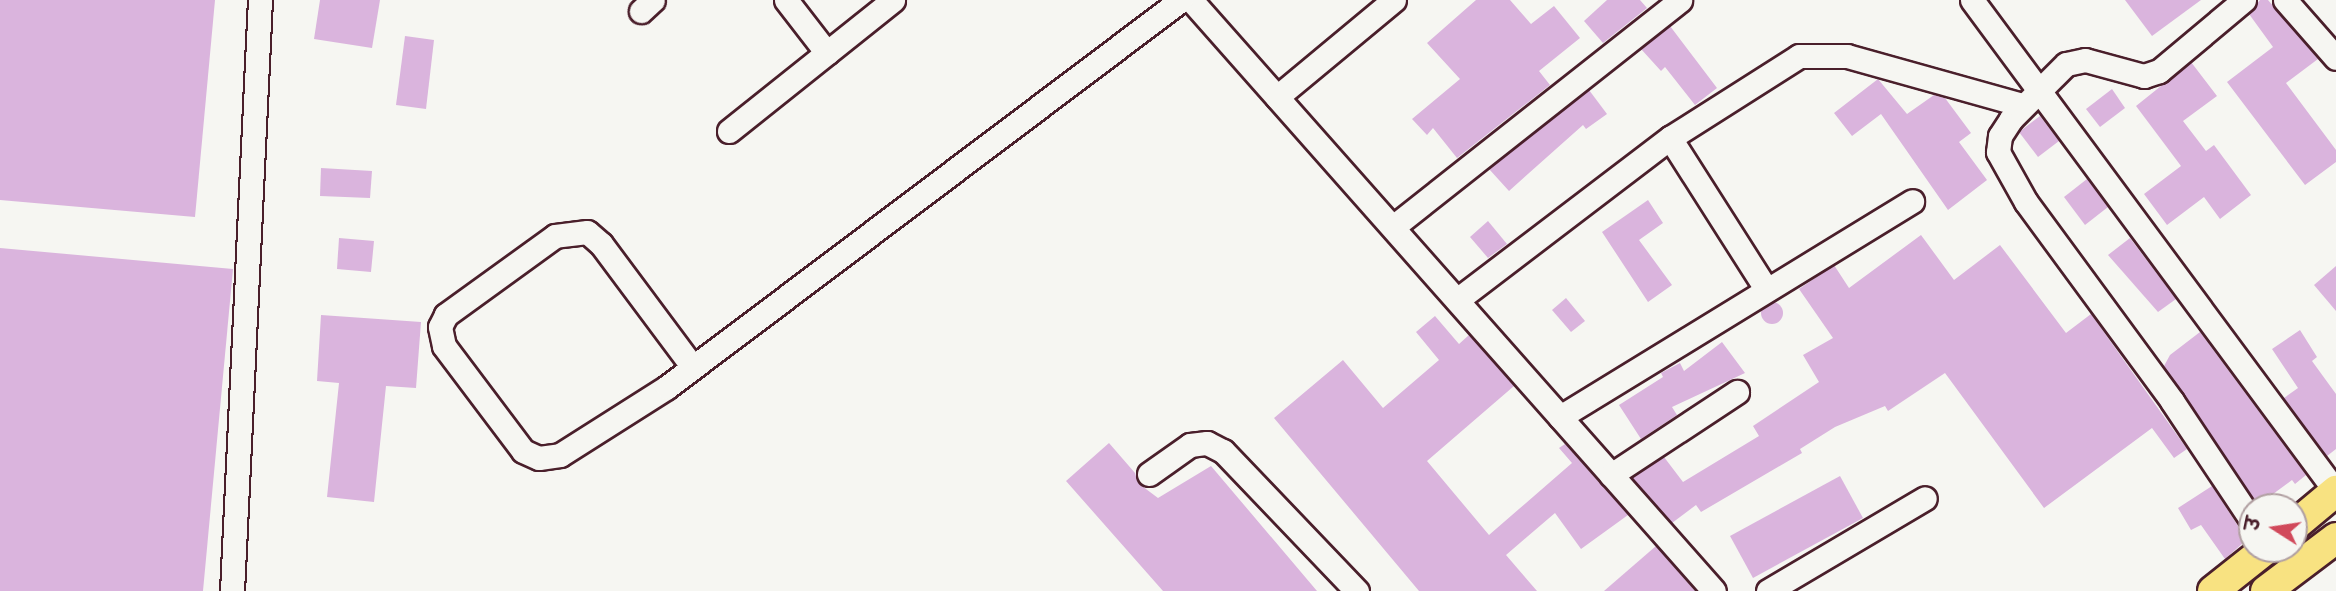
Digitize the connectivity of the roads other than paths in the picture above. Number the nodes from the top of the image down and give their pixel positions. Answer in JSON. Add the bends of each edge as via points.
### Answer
{"nodes":[{"id":1,"x":260,"y":0,"type":"edge"},
{"id":2,"x":786,"y":0,"type":"edge"},
{"id":3,"x":894,"y":0,"type":"edge"},
{"id":4,"x":1181,"y":0,"type":"edge"},
{"id":5,"x":1191,"y":0,"type":"edge"},
{"id":6,"x":1394,"y":0,"type":"edge"},
{"id":7,"x":1680,"y":0,"type":"edge"},
{"id":8,"x":2244,"y":0,"type":"edge"},
{"id":9,"x":2285,"y":0,"type":"edge"},
{"id":10,"x":1975,"y":1,"type":"edge"},
{"id":11,"x":827,"y":53,"type":"junction"},
{"id":12,"x":2336,"y":58,"type":"edge"},
{"id":13,"x":1277,"y":97,"type":"junction"},
{"id":14,"x":2031,"y":99,"type":"junction"},
{"id":15,"x":729,"y":131,"type":"dead end"},
{"id":16,"x":1670,"y":138,"type":"junction"},
{"id":17,"x":1912,"y":201,"type":"dead end"},
{"id":18,"x":1392,"y":227,"type":"junction"},
{"id":19,"x":1767,"y":290,"type":"junction"},
{"id":20,"x":1457,"y":300,"type":"junction"},
{"id":21,"x":692,"y":366,"type":"junction"},
{"id":22,"x":1737,"y":392,"type":"dead end"},
{"id":23,"x":1560,"y":417,"type":"junction"},
{"id":24,"x":1149,"y":474,"type":"dead end"},
{"id":25,"x":1611,"y":475,"type":"junction"},
{"id":26,"x":2336,"y":491,"type":"edge"},
{"id":27,"x":1925,"y":498,"type":"dead end"},
{"id":28,"x":2238,"y":501,"type":"edge"},
{"id":29,"x":2308,"y":514,"type":"edge"},
{"id":30,"x":2336,"y":538,"type":"edge"},
{"id":31,"x":2248,"y":563,"type":"edge"},
{"id":32,"x":232,"y":591,"type":"edge"},
{"id":33,"x":1357,"y":591,"type":"edge"},
{"id":34,"x":1714,"y":591,"type":"edge"},
{"id":35,"x":1768,"y":591,"type":"edge"},
{"id":36,"x":2213,"y":591,"type":"edge"},
{"id":37,"x":2266,"y":591,"type":"edge"}],
"edges":[{"from":1,"to":32,"type":"street"},
{"from":2,"to":11,"type":"street"},
{"from":3,"to":11,"type":"street"},
{"from":4,"to":21,"type":"street"},
{"from":5,"to":13,"type":"street"},
{"from":6,"to":13,"type":"street"},
{"from":7,"to":18,"type":"street"},
{"from":8,"to":14,"type":"street","via":[[2159,71],[2144,76],[2076,60],[2053,74]]},
{"from":9,"to":12,"type":"street"},
{"from":10,"to":14,"type":"street"},
{"from":11,"to":15,"type":"street"},
{"from":13,"to":18,"type":"street"},
{"from":14,"to":16,"type":"street","via":[[1819,54],[1784,64]]},
{"from":14,"to":26,"type":"street"},
{"from":14,"to":28,"type":"street","via":[[2000,136],[1998,152],[2003,167]]},
{"from":16,"to":19,"type":"street"},
{"from":16,"to":20,"type":"street"},
{"from":17,"to":19,"type":"street"},
{"from":18,"to":20,"type":"street"},
{"from":19,"to":23,"type":"street"},
{"from":20,"to":23,"type":"street"},
{"from":21,"to":21,"type":"street","via":[[560,455],[539,458],[530,456],[515,440],[444,346],[440,327],[446,315],[555,236],[587,232],[601,244]]},
{"from":22,"to":25,"type":"street"},
{"from":23,"to":25,"type":"street"},
{"from":24,"to":33,"type":"street","via":[[1190,445],[1208,443],[1223,451]]},
{"from":25,"to":34,"type":"street"},
{"from":26,"to":29,"type":"main road"},
{"from":27,"to":35,"type":"street"},
{"from":30,"to":37,"type":"main road"},
{"from":31,"to":36,"type":"main road"}]}
